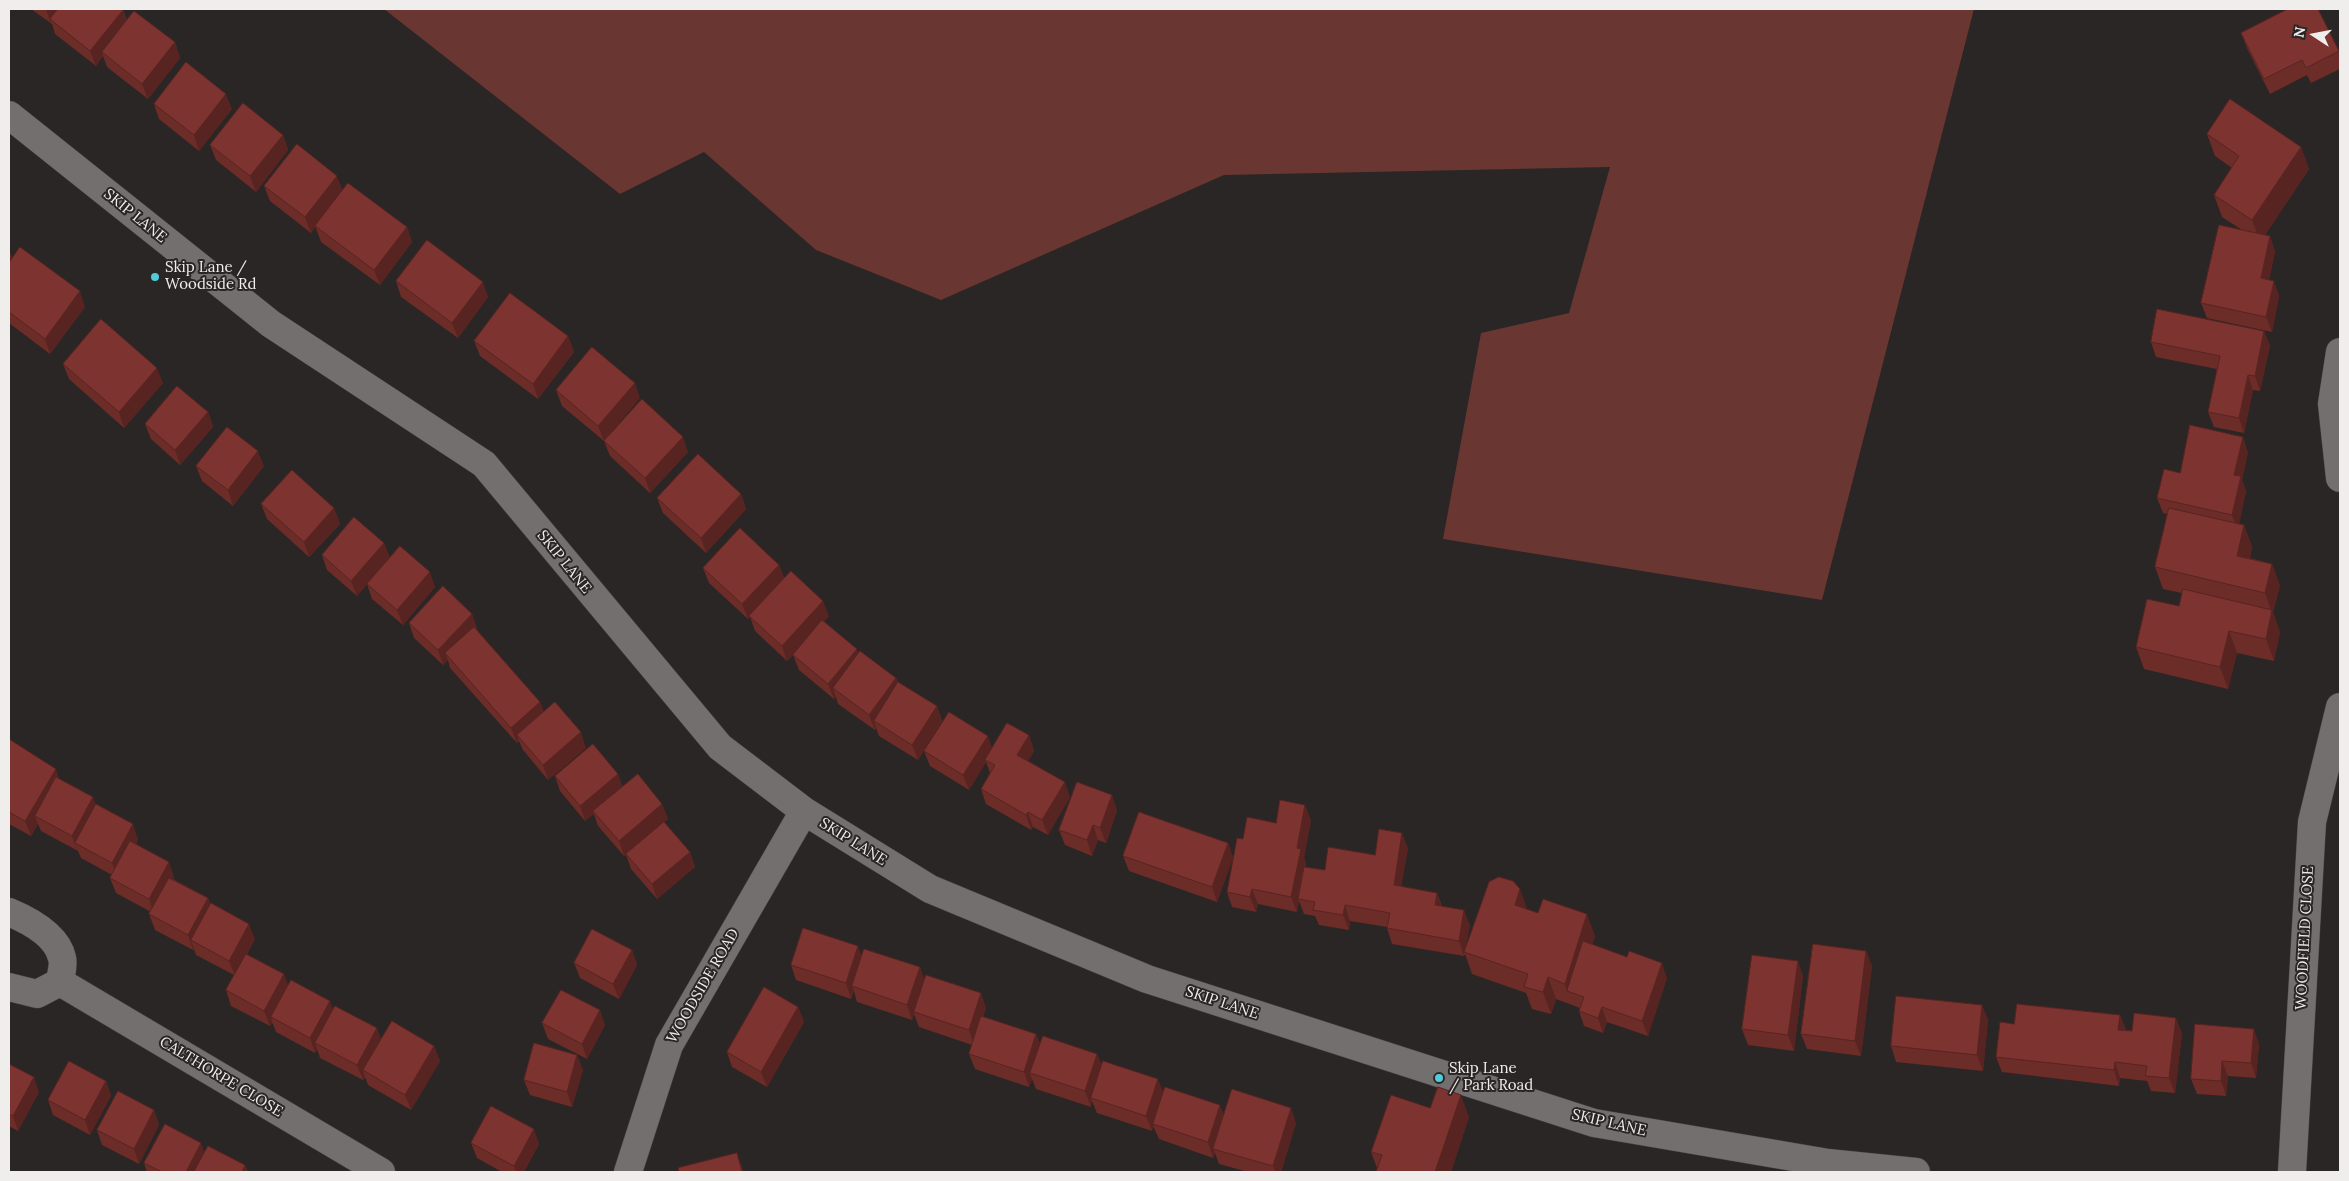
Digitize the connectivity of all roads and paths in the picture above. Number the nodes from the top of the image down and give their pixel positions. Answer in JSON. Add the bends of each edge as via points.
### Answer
{"nodes":[{"id":1,"x":9,"y":115,"type":"edge"},
{"id":2,"x":2340,"y":352,"type":"edge"},
{"id":3,"x":2340,"y":478,"type":"edge"},
{"id":4,"x":2340,"y":708,"type":"edge"},
{"id":5,"x":804,"y":811,"type":"junction"},
{"id":6,"x":9,"y":912,"type":"edge"},
{"id":7,"x":60,"y":982,"type":"junction"},
{"id":8,"x":9,"y":987,"type":"edge"},
{"id":9,"x":381,"y":1172,"type":"edge"},
{"id":10,"x":628,"y":1172,"type":"edge"},
{"id":11,"x":1916,"y":1172,"type":"edge"},
{"id":12,"x":2292,"y":1172,"type":"edge"}],
"edges":[{"from":1,"to":5,"type":"street","name":"SKIP LANE","via":[[271,324],[484,464],[720,747]]},
{"from":2,"to":3,"type":"street","via":[[2332,404]]},
{"from":4,"to":12,"type":"street","name":"WOODFIELD CLOSE","via":[[2312,822]]},
{"from":5,"to":10,"type":"street","name":"WOODSIDE ROAD","via":[[669,1045]]},
{"from":5,"to":11,"type":"street","name":"SKIP LANE","via":[[930,889],[1147,978],[1594,1123],[1828,1163]]},
{"from":6,"to":7,"type":"street","via":[[45,932],[55,944],[62,958]]},
{"from":7,"to":8,"type":"street","via":[[37,994]]},
{"from":7,"to":9,"type":"street","name":"CALTHORPE CLOSE"}]}
